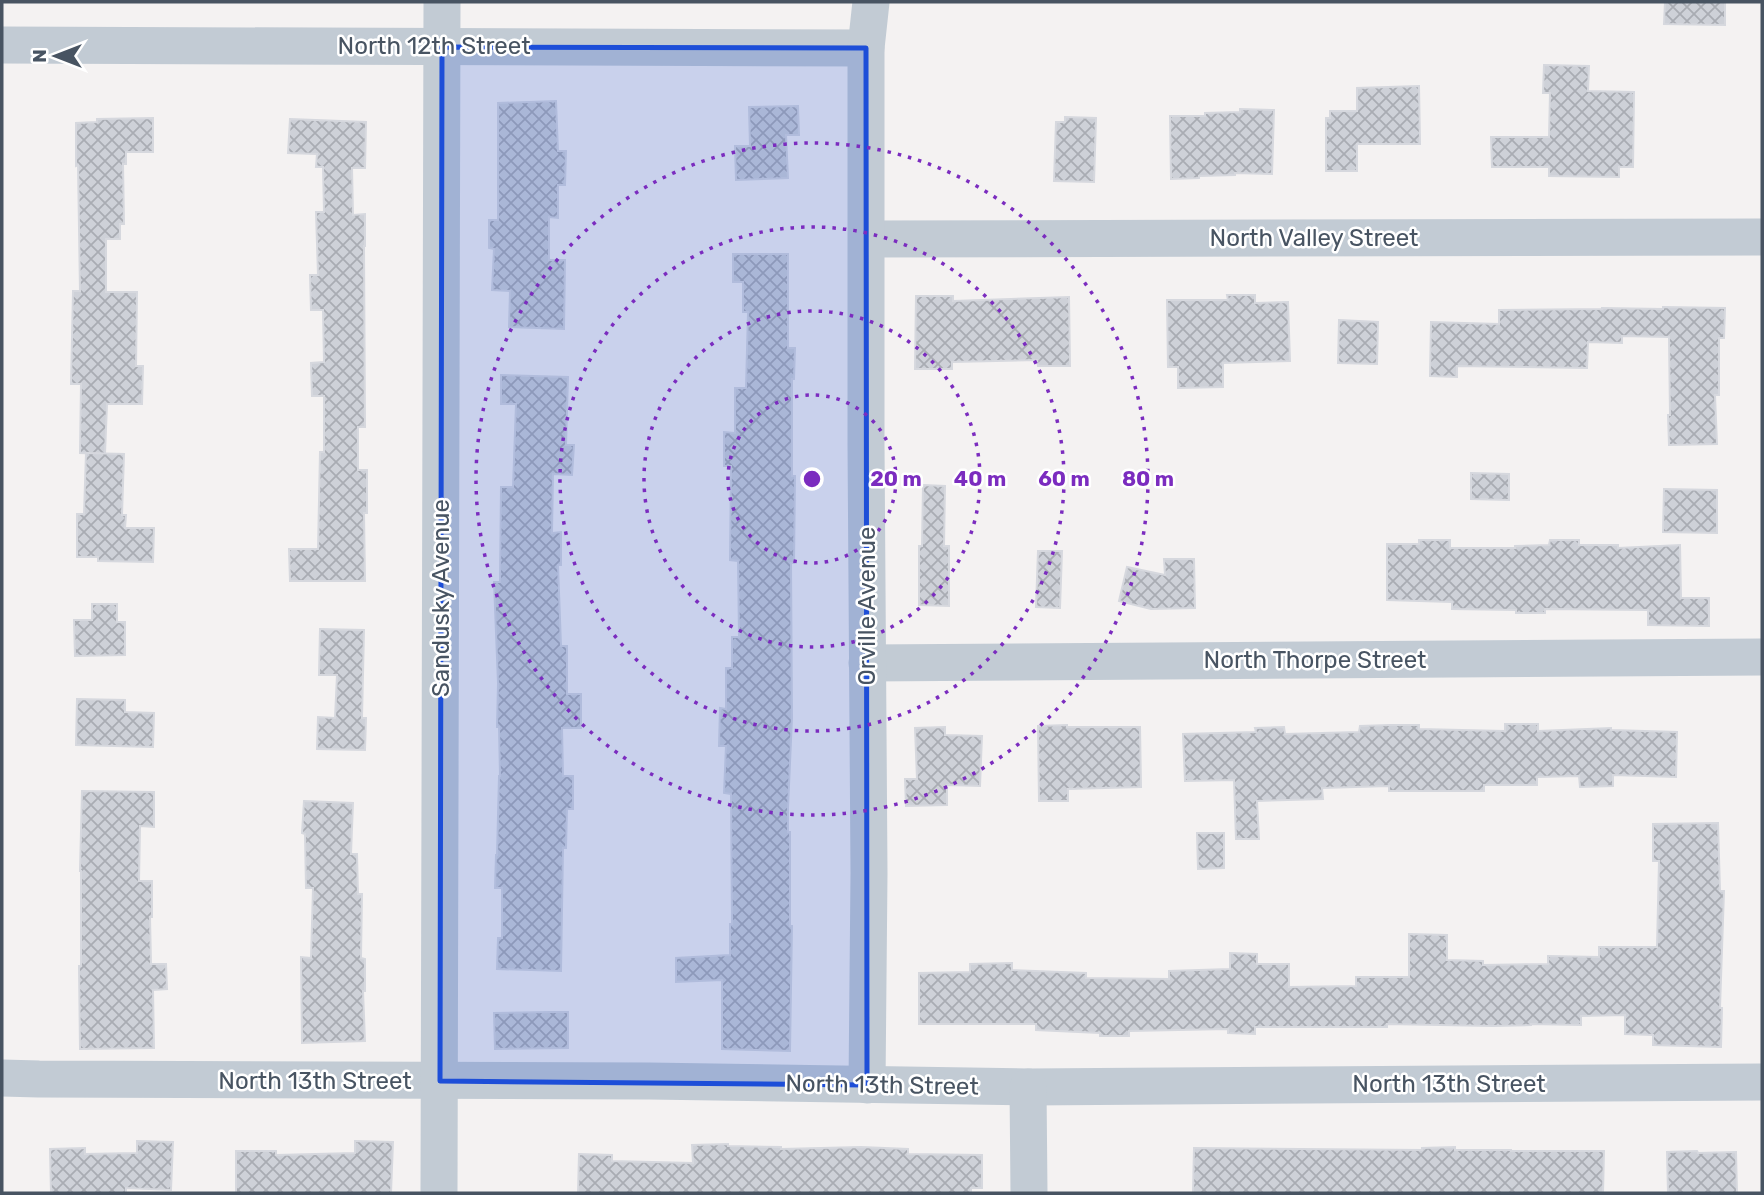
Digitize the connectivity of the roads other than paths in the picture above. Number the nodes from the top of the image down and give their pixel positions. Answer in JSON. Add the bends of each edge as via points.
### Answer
{"nodes":[{"id":1,"x":442,"y":2,"type":"edge"},
{"id":2,"x":871,"y":2,"type":"edge"},
{"id":3,"x":2,"y":45,"type":"edge"},
{"id":4,"x":442,"y":47,"type":"junction"},
{"id":5,"x":866,"y":48,"type":"junction"},
{"id":6,"x":1762,"y":237,"type":"edge"},
{"id":7,"x":867,"y":239,"type":"junction"},
{"id":8,"x":1762,"y":657,"type":"edge"},
{"id":9,"x":867,"y":663,"type":"junction"},
{"id":10,"x":2,"y":1078,"type":"edge"},
{"id":11,"x":440,"y":1082,"type":"junction"},
{"id":12,"x":1762,"y":1082,"type":"edge"},
{"id":13,"x":867,"y":1086,"type":"junction"},
{"id":14,"x":1028,"y":1087,"type":"junction"},
{"id":15,"x":439,"y":1193,"type":"edge"},
{"id":16,"x":1029,"y":1193,"type":"edge"}],
"edges":[{"from":1,"to":4,"type":"street","name":"Sandusky Avenue"},
{"from":2,"to":5,"type":"street","name":"Orville Avenue"},
{"from":3,"to":4,"type":"street","name":"North 12th Street"},
{"from":4,"to":5,"type":"street","name":"North 12th Street"},
{"from":4,"to":11,"type":"street","name":"Sandusky Avenue"},
{"from":5,"to":7,"type":"street","name":"Orville Avenue"},
{"from":6,"to":7,"type":"street","name":"North Valley Street"},
{"from":7,"to":9,"type":"street","name":"Orville Avenue"},
{"from":8,"to":9,"type":"street","name":"North Thorpe Street"},
{"from":9,"to":13,"type":"street","name":"Orville Avenue"},
{"from":10,"to":11,"type":"street","name":"North 13th Street"},
{"from":11,"to":13,"type":"street","name":"North 13th Street"},
{"from":11,"to":15,"type":"street","name":"Sandusky Avenue"},
{"from":12,"to":14,"type":"street","name":"North 13th Street"},
{"from":13,"to":14,"type":"street","name":"North 13th Street"},
{"from":14,"to":16,"type":"street"}]}
